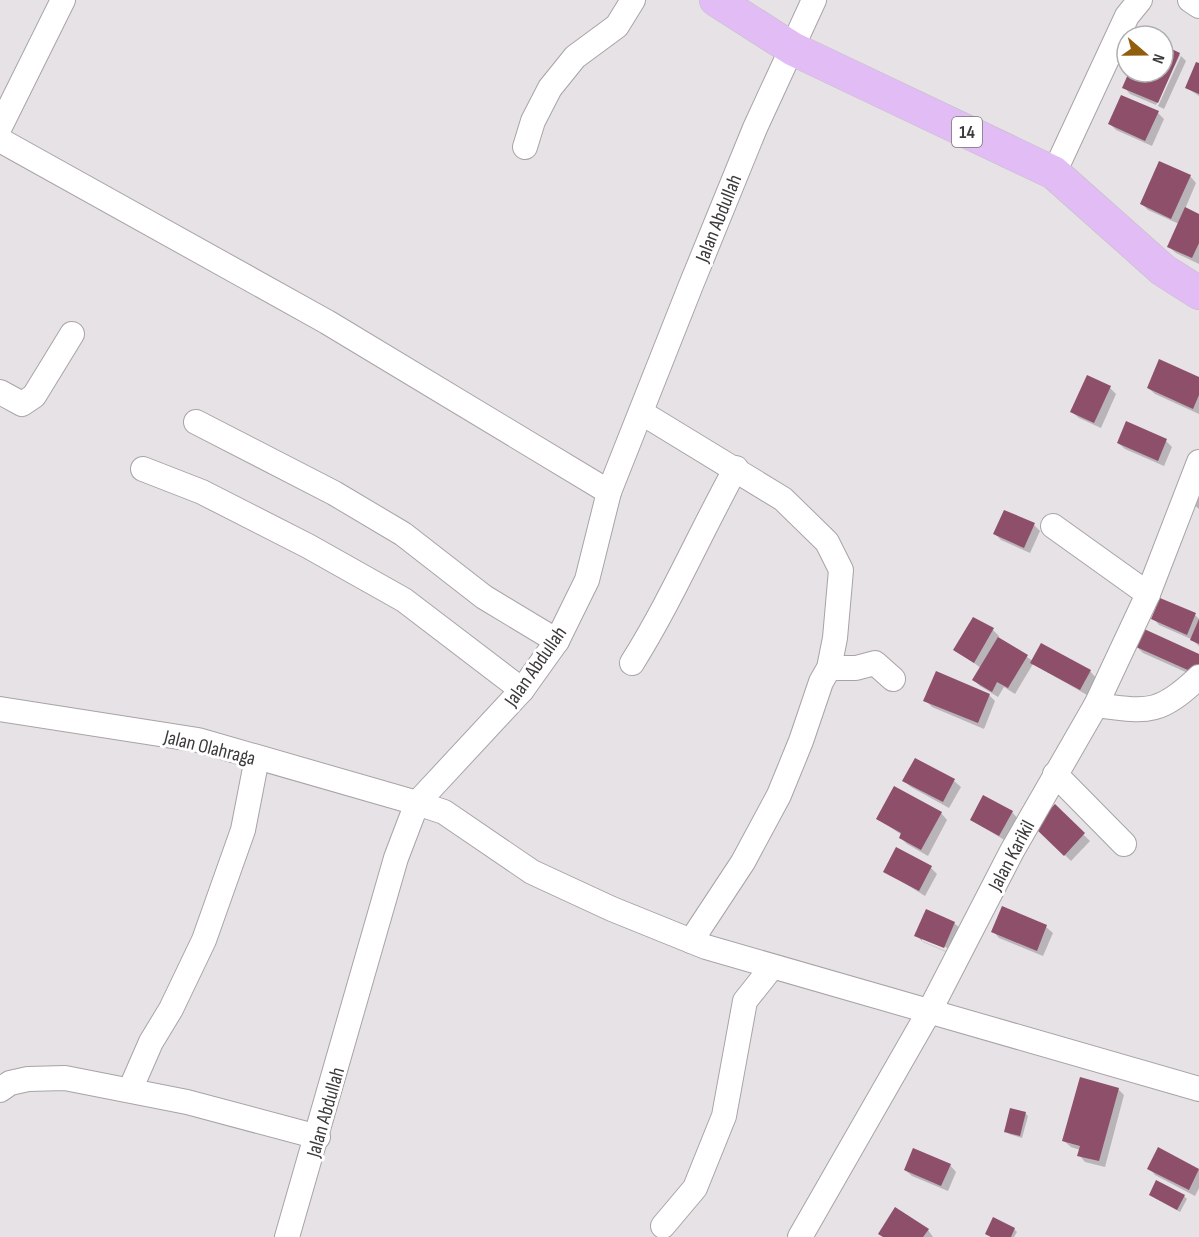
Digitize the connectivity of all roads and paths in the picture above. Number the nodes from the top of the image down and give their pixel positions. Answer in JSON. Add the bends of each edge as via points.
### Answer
{"nodes":[{"id":1,"x":63,"y":0,"type":"edge"},
{"id":2,"x":633,"y":0,"type":"edge"},
{"id":3,"x":716,"y":0,"type":"edge"},
{"id":4,"x":813,"y":0,"type":"edge"},
{"id":5,"x":1140,"y":0,"type":"edge"},
{"id":6,"x":1190,"y":0,"type":"edge"},
{"id":7,"x":1199,"y":6,"type":"edge"},
{"id":8,"x":793,"y":49,"type":"junction"},
{"id":9,"x":0,"y":127,"type":"edge"},
{"id":10,"x":0,"y":140,"type":"edge"},
{"id":11,"x":525,"y":147,"type":"dead end"},
{"id":12,"x":1054,"y":173,"type":"junction"},
{"id":13,"x":1199,"y":293,"type":"edge"},
{"id":14,"x":72,"y":334,"type":"dead end"},
{"id":15,"x":0,"y":392,"type":"edge"},
{"id":16,"x":642,"y":413,"type":"junction"},
{"id":17,"x":196,"y":422,"type":"dead end"},
{"id":18,"x":736,"y":468,"type":"junction"},
{"id":19,"x":1198,"y":468,"type":"edge"},
{"id":20,"x":143,"y":469,"type":"dead end"},
{"id":21,"x":609,"y":492,"type":"junction"},
{"id":22,"x":1053,"y":526,"type":"dead end"},
{"id":23,"x":1148,"y":594,"type":"junction"},
{"id":24,"x":557,"y":641,"type":"junction"},
{"id":25,"x":632,"y":663,"type":"dead end"},
{"id":26,"x":828,"y":668,"type":"junction"},
{"id":27,"x":1199,"y":677,"type":"edge"},
{"id":28,"x":893,"y":679,"type":"dead end"},
{"id":29,"x":522,"y":690,"type":"junction"},
{"id":30,"x":1096,"y":705,"type":"junction"},
{"id":31,"x":0,"y":709,"type":"edge"},
{"id":32,"x":257,"y":758,"type":"junction"},
{"id":33,"x":1055,"y":774,"type":"junction"},
{"id":34,"x":417,"y":803,"type":"junction"},
{"id":35,"x":1124,"y":844,"type":"dead end"},
{"id":36,"x":691,"y":941,"type":"junction"},
{"id":37,"x":772,"y":967,"type":"junction"},
{"id":38,"x":930,"y":1010,"type":"junction"},
{"id":39,"x":1199,"y":1089,"type":"edge"},
{"id":40,"x":0,"y":1090,"type":"edge"},
{"id":41,"x":130,"y":1090,"type":"junction"},
{"id":42,"x":318,"y":1137,"type":"junction"},
{"id":43,"x":663,"y":1226,"type":"dead end"},
{"id":44,"x":287,"y":1237,"type":"edge"},
{"id":45,"x":800,"y":1237,"type":"edge"}],
"edges":[{"from":1,"to":9,"type":"street"},
{"from":2,"to":11,"type":"street","via":[[617,26],[575,57],[550,88]]},
{"from":3,"to":8,"type":"highway","number":"14"},
{"from":4,"to":8,"type":"street","name":"Jalan Abdullah"},
{"from":5,"to":12,"type":"street","via":[[1127,16]]},
{"from":6,"to":7,"type":"street"},
{"from":8,"to":12,"type":"highway","number":"14"},
{"from":8,"to":16,"type":"street","name":"Jalan Abdullah","via":[[755,128]]},
{"from":10,"to":21,"type":"street","via":[[327,322]]},
{"from":12,"to":13,"type":"highway","number":"14","via":[[1163,270]]},
{"from":14,"to":15,"type":"street","via":[[34,396],[22,404]]},
{"from":16,"to":18,"type":"street"},
{"from":16,"to":21,"type":"street","name":"Jalan Abdullah"},
{"from":17,"to":24,"type":"street","via":[[334,493],[403,534],[484,597]]},
{"from":18,"to":25,"type":"street"},
{"from":18,"to":26,"type":"street","via":[[783,499],[827,542],[832,552],[840,570],[835,638]]},
{"from":19,"to":23,"type":"street","name":"Jalan Karikil"},
{"from":20,"to":29,"type":"street","via":[[202,492],[298,540],[404,600]]},
{"from":21,"to":24,"type":"street","name":"Jalan Abdullah","via":[[587,580]]},
{"from":22,"to":23,"type":"street"},
{"from":23,"to":30,"type":"street","name":"Jalan Karikil"},
{"from":24,"to":29,"type":"street","name":"Jalan Abdullah"},
{"from":26,"to":28,"type":"street","via":[[875,663]]},
{"from":26,"to":36,"type":"street","via":[[779,795],[743,861]]},
{"from":27,"to":30,"type":"street","via":[[1175,699],[1143,711]]},
{"from":29,"to":34,"type":"street","name":"Jalan Abdullah"},
{"from":30,"to":33,"type":"street","name":"Jalan Karikil"},
{"from":31,"to":32,"type":"street","name":"Jalan Olahraga","via":[[198,740]]},
{"from":32,"to":34,"type":"street","name":"Jalan Olahraga"},
{"from":32,"to":41,"type":"street","via":[[243,830],[204,940]]},
{"from":33,"to":35,"type":"street"},
{"from":33,"to":38,"type":"street","name":"Jalan Karikil"},
{"from":34,"to":36,"type":"street","name":"Jalan Olahraga","via":[[444,812],[532,872]]},
{"from":34,"to":42,"type":"street","name":"Jalan Abdullah","via":[[396,858]]},
{"from":36,"to":37,"type":"street","name":"Jalan Olahraga"},
{"from":37,"to":38,"type":"street","name":"Jalan Olahraga"},
{"from":37,"to":43,"type":"street","via":[[745,1001],[724,1116],[696,1188]]},
{"from":38,"to":39,"type":"street","name":"Jalan Olahraga"},
{"from":38,"to":45,"type":"street","name":"Jalan Karikil"},
{"from":40,"to":41,"type":"street","via":[[28,1079],[66,1078]]},
{"from":41,"to":42,"type":"street"},
{"from":42,"to":44,"type":"street","name":"Jalan Abdullah"}]}
